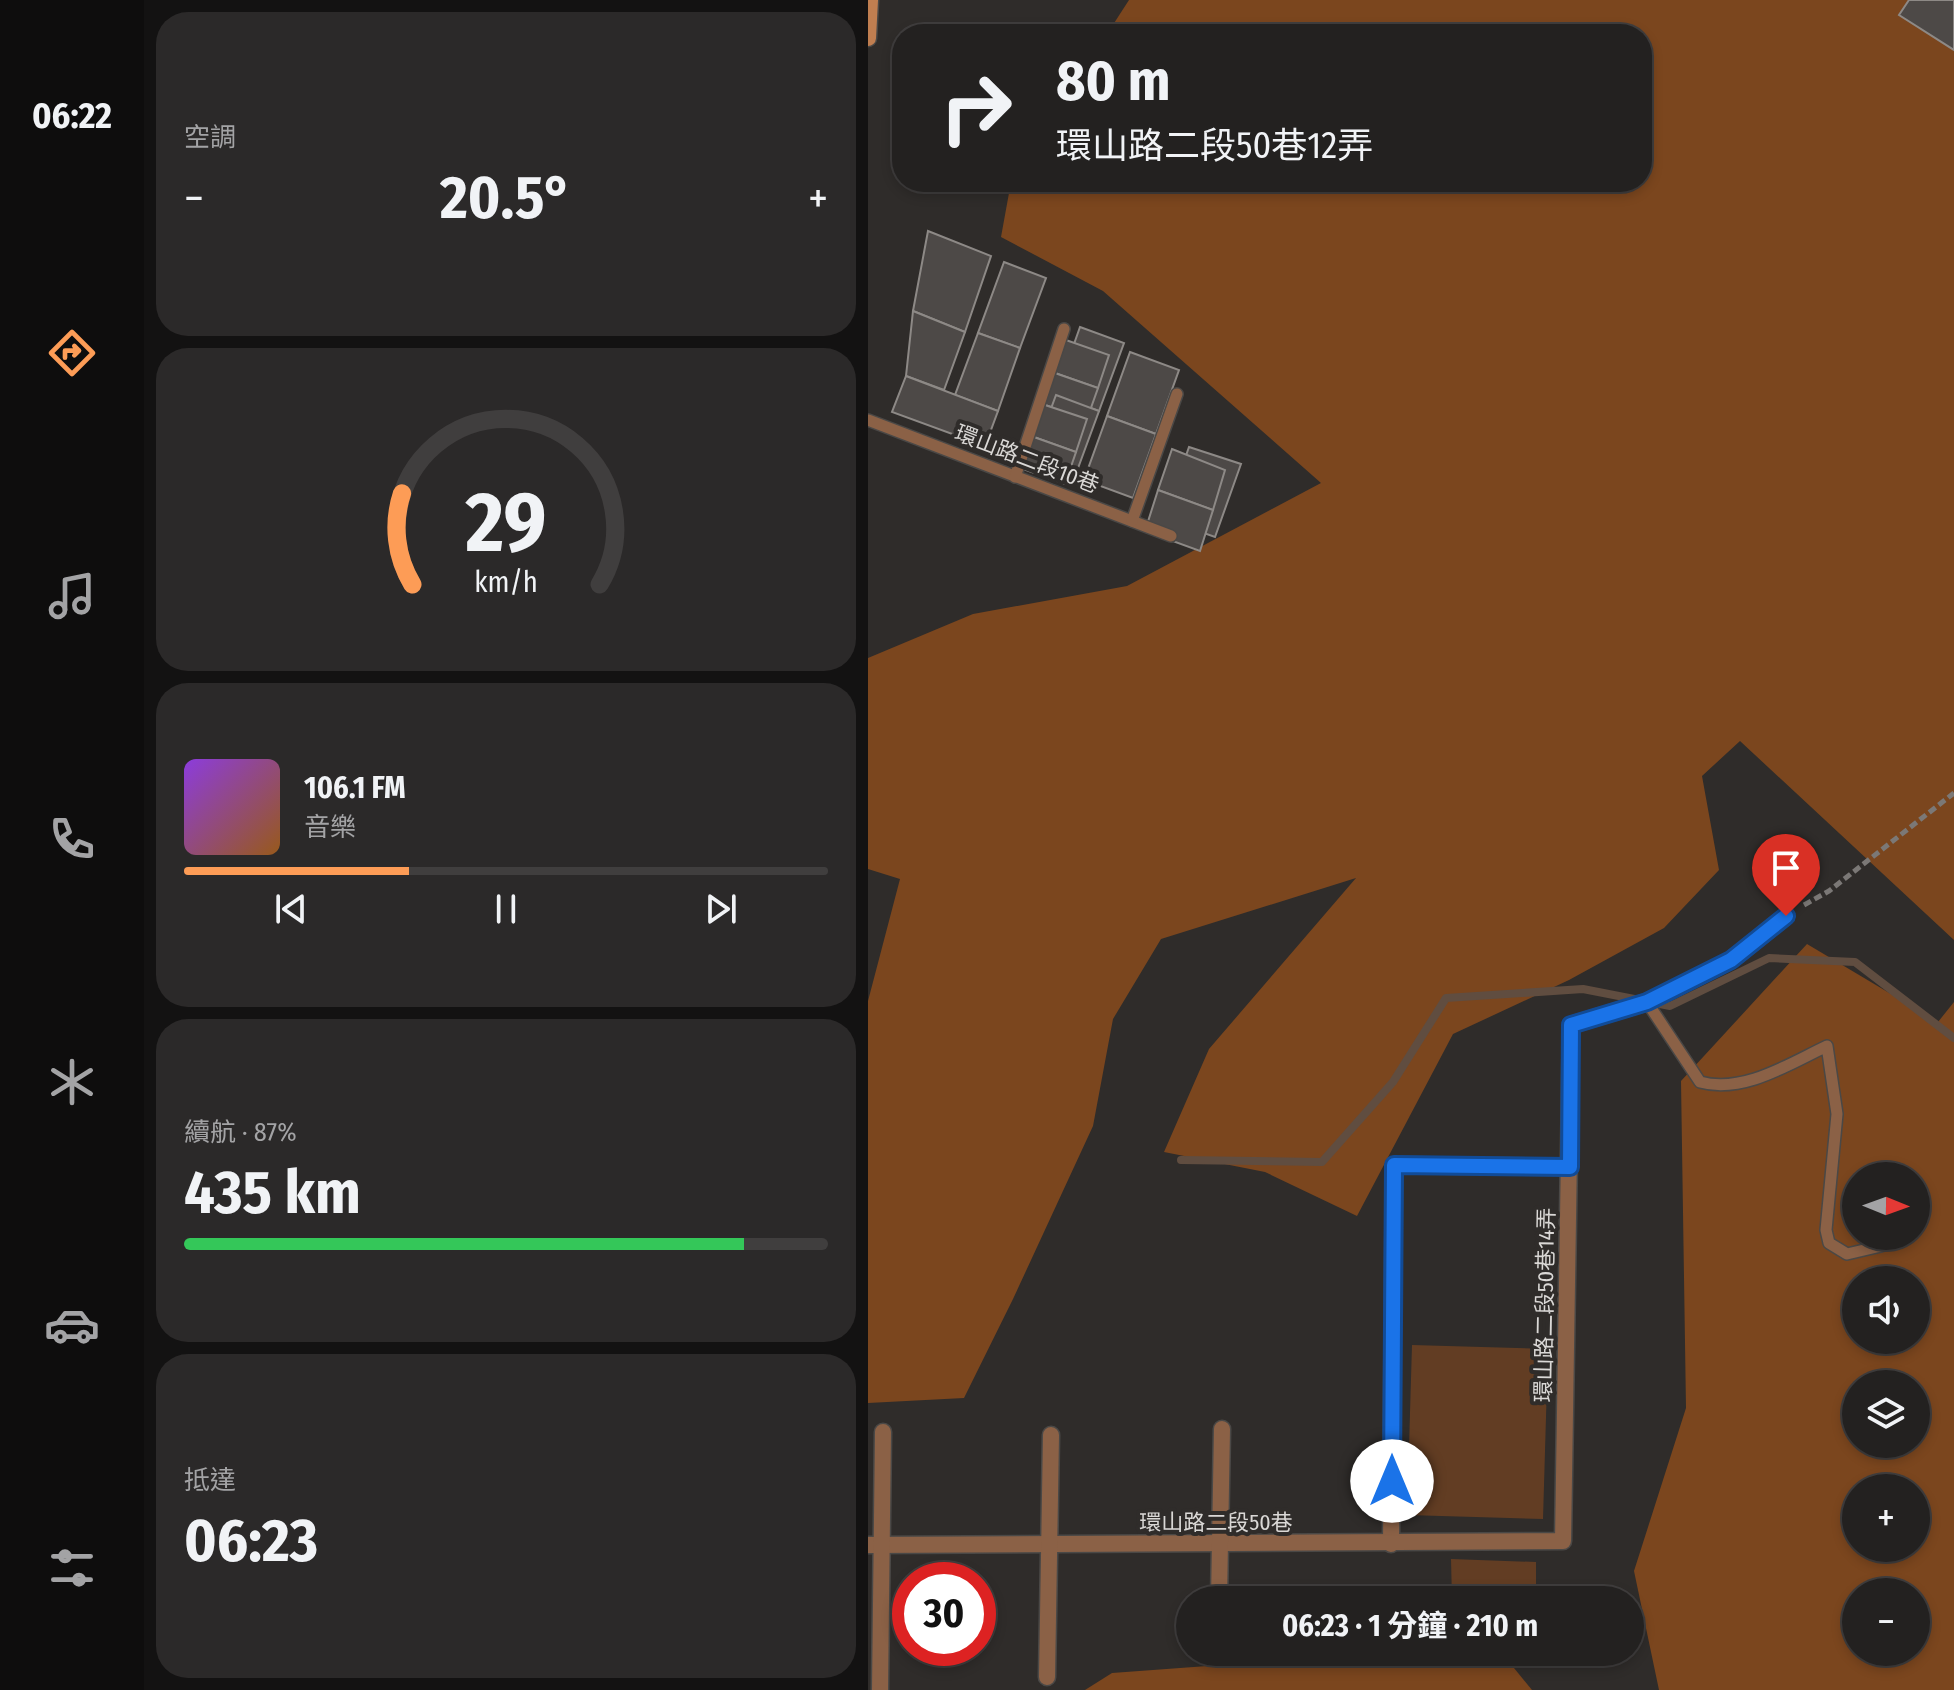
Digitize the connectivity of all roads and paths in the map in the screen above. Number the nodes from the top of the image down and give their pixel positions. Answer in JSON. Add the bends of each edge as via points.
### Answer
{"nodes":[{"id":1,"x":870,"y":0,"type":"edge"},
{"id":2,"x":868,"y":38,"type":"edge"},
{"id":3,"x":1064,"y":329,"type":"dead end"},
{"id":4,"x":1177,"y":394,"type":"dead end"},
{"id":5,"x":868,"y":420,"type":"edge"},
{"id":6,"x":1015,"y":477,"type":"junction"},
{"id":7,"x":1132,"y":521,"type":"junction"},
{"id":8,"x":1171,"y":536,"type":"dead end"},
{"id":9,"x":1954,"y":793,"type":"edge"},
{"id":10,"x":1786,"y":916,"type":"joint"},
{"id":11,"x":1647,"y":1002,"type":"junction"},
{"id":12,"x":1570,"y":1167,"type":"junction"},
{"id":13,"x":1864,"y":1250,"type":"edge"},
{"id":14,"x":1222,"y":1429,"type":"dead end"},
{"id":15,"x":883,"y":1432,"type":"dead end"},
{"id":16,"x":1051,"y":1435,"type":"dead end"},
{"id":17,"x":1563,"y":1541,"type":"joint"},
{"id":18,"x":1049,"y":1544,"type":"junction"},
{"id":19,"x":1220,"y":1544,"type":"junction"},
{"id":20,"x":1391,"y":1544,"type":"junction"},
{"id":21,"x":875,"y":1545,"type":"edge"},
{"id":22,"x":1219,"y":1586,"type":"edge"},
{"id":23,"x":1047,"y":1677,"type":"dead end"},
{"id":24,"x":880,"y":1690,"type":"edge"}],
"edges":[{"from":1,"to":2,"type":"street"},
{"from":3,"to":6,"type":"lane"},
{"from":4,"to":7,"type":"lane"},
{"from":5,"to":6,"type":"lane","name":"環山路二段10巷"},
{"from":6,"to":7,"type":"lane","name":"環山路二段10巷"},
{"from":7,"to":8,"type":"lane","name":"環山路二段10巷"},
{"from":9,"to":10,"type":"path","via":[[1829,891]]},
{"from":10,"to":11,"type":"street","name":"環山路二段50巷14弄","via":[[1731,960]]},
{"from":11,"to":12,"type":"street","name":"環山路二段50巷14弄","via":[[1571,1025]]},
{"from":11,"to":13,"type":"lane","via":[[1700,1082],[1716,1086],[1752,1080],[1827,1046],[1837,1114],[1826,1230],[1829,1243],[1847,1254]]},
{"from":12,"to":17,"type":"street","name":"環山路二段50巷14弄"},
{"from":12,"to":20,"type":"street","via":[[1394,1165]]},
{"from":14,"to":19,"type":"street"},
{"from":15,"to":21,"type":"street"},
{"from":16,"to":18,"type":"street"},
{"from":17,"to":20,"type":"street","name":"環山路二段50巷"},
{"from":18,"to":19,"type":"street","name":"環山路二段50巷"},
{"from":18,"to":21,"type":"street","name":"環山路二段50巷"},
{"from":18,"to":23,"type":"street"},
{"from":19,"to":20,"type":"street","name":"環山路二段50巷"},
{"from":19,"to":22,"type":"street"},
{"from":21,"to":24,"type":"street"}]}
